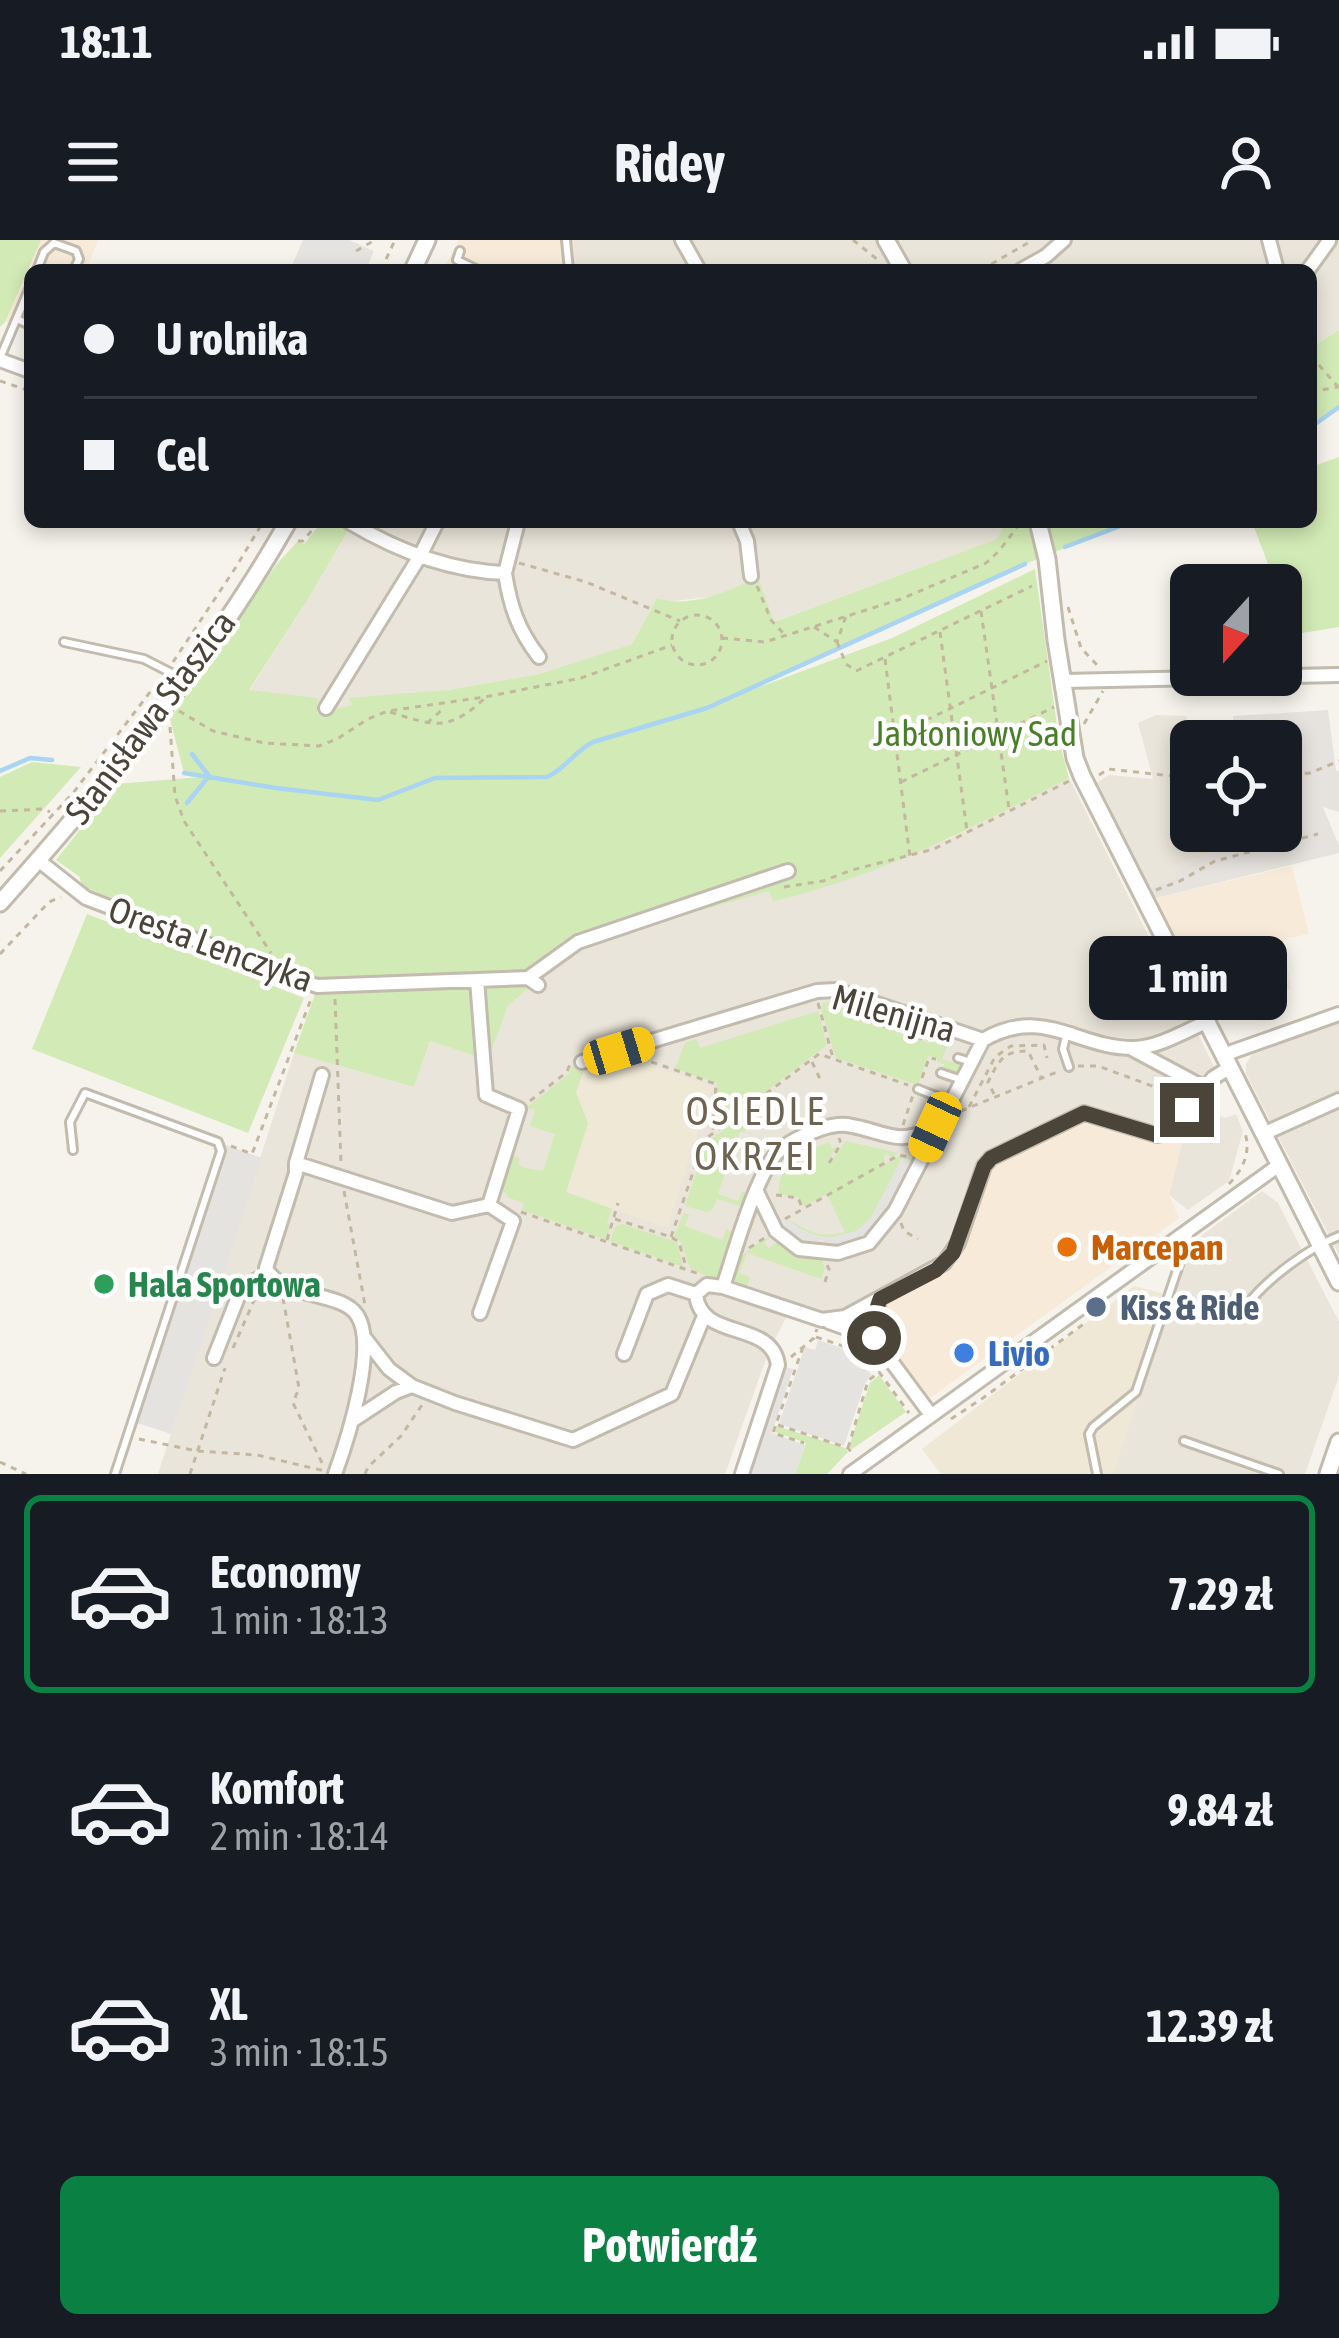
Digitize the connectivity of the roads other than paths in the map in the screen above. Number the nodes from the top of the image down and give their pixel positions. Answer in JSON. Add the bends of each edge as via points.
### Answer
{"nodes":[{"id":1,"x":1064,"y":240,"type":"edge"},
{"id":2,"x":460,"y":251,"type":"dead end"},
{"id":3,"x":39,"y":264,"type":"edge"},
{"id":4,"x":77,"y":264,"type":"edge"},
{"id":5,"x":465,"y":264,"type":"edge"},
{"id":6,"x":1032,"y":264,"type":"edge"},
{"id":7,"x":24,"y":302,"type":"edge"},
{"id":8,"x":17,"y":319,"type":"junction"},
{"id":9,"x":24,"y":322,"type":"edge"},
{"id":10,"x":0,"y":359,"type":"edge"},
{"id":11,"x":284,"y":528,"type":"edge"},
{"id":12,"x":362,"y":528,"type":"edge"},
{"id":13,"x":434,"y":528,"type":"edge"},
{"id":14,"x":516,"y":528,"type":"edge"},
{"id":15,"x":742,"y":528,"type":"edge"},
{"id":16,"x":1039,"y":528,"type":"edge"},
{"id":17,"x":420,"y":556,"type":"junction"},
{"id":18,"x":506,"y":566,"type":"junction"},
{"id":19,"x":751,"y":576,"type":"road end"},
{"id":20,"x":64,"y":642,"type":"dead end"},
{"id":21,"x":539,"y":657,"type":"dead end"},
{"id":22,"x":1339,"y":675,"type":"edge"},
{"id":23,"x":184,"y":680,"type":"junction"},
{"id":24,"x":1063,"y":681,"type":"junction"},
{"id":25,"x":326,"y":708,"type":"dead end"},
{"id":26,"x":38,"y":860,"type":"junction"},
{"id":27,"x":788,"y":871,"type":"dead end"},
{"id":28,"x":0,"y":903,"type":"edge"},
{"id":29,"x":477,"y":980,"type":"junction"},
{"id":30,"x":1339,"y":1014,"type":"edge"},
{"id":31,"x":1206,"y":1022,"type":"junction"},
{"id":32,"x":1067,"y":1032,"type":"junction"},
{"id":33,"x":983,"y":1040,"type":"junction"},
{"id":34,"x":1130,"y":1048,"type":"junction"},
{"id":35,"x":582,"y":1062,"type":"road end"},
{"id":36,"x":1226,"y":1062,"type":"junction"},
{"id":37,"x":1070,"y":1066,"type":"dead end"},
{"id":38,"x":941,"y":1073,"type":"dead end"},
{"id":39,"x":322,"y":1075,"type":"dead end"},
{"id":40,"x":962,"y":1080,"type":"junction"},
{"id":41,"x":918,"y":1088,"type":"road end"},
{"id":42,"x":1205,"y":1088,"type":"junction"},
{"id":43,"x":1339,"y":1100,"type":"edge"},
{"id":44,"x":951,"y":1102,"type":"junction"},
{"id":45,"x":935,"y":1127,"type":"junction"},
{"id":46,"x":1260,"y":1128,"type":"junction"},
{"id":47,"x":74,"y":1150,"type":"dead end"},
{"id":48,"x":296,"y":1163,"type":"junction"},
{"id":49,"x":1279,"y":1165,"type":"junction"},
{"id":50,"x":757,"y":1192,"type":"junction"},
{"id":51,"x":489,"y":1205,"type":"junction"},
{"id":52,"x":1191,"y":1228,"type":"junction"},
{"id":53,"x":1339,"y":1236,"type":"edge"},
{"id":54,"x":1320,"y":1245,"type":"junction"},
{"id":55,"x":266,"y":1276,"type":"junction"},
{"id":56,"x":1339,"y":1282,"type":"edge"},
{"id":57,"x":724,"y":1287,"type":"junction"},
{"id":58,"x":702,"y":1289,"type":"junction"},
{"id":59,"x":880,"y":1299,"type":"junction"},
{"id":60,"x":1248,"y":1304,"type":"dead end"},
{"id":61,"x":480,"y":1313,"type":"dead end"},
{"id":62,"x":704,"y":1316,"type":"junction"},
{"id":63,"x":821,"y":1319,"type":"junction"},
{"id":64,"x":364,"y":1337,"type":"junction"},
{"id":65,"x":874,"y":1338,"type":"junction"},
{"id":66,"x":623,"y":1354,"type":"dead end"},
{"id":67,"x":219,"y":1363,"type":"road end"},
{"id":68,"x":412,"y":1386,"type":"junction"},
{"id":69,"x":932,"y":1414,"type":"junction"},
{"id":70,"x":355,"y":1419,"type":"junction"},
{"id":71,"x":1184,"y":1441,"type":"dead end"},
{"id":72,"x":1339,"y":1442,"type":"edge"},
{"id":73,"x":744,"y":1467,"type":"edge"},
{"id":74,"x":332,"y":1473,"type":"edge"},
{"id":75,"x":115,"y":1474,"type":"edge"},
{"id":76,"x":730,"y":1474,"type":"edge"},
{"id":77,"x":850,"y":1474,"type":"edge"},
{"id":78,"x":1097,"y":1474,"type":"edge"},
{"id":79,"x":1279,"y":1474,"type":"edge"},
{"id":80,"x":1328,"y":1474,"type":"edge"}],
"edges":[{"from":1,"to":6,"type":"street"},
{"from":2,"to":5,"type":"lane","via":[[457,260]]},
{"from":3,"to":4,"type":"lane","via":[[54,243],[76,251]]},
{"from":7,"to":8,"type":"lane"},
{"from":8,"to":9,"type":"lane"},
{"from":8,"to":10,"type":"lane"},
{"from":11,"to":23,"type":"street","name":"Stanisława Staszica"},
{"from":12,"to":17,"type":"street"},
{"from":13,"to":17,"type":"street"},
{"from":14,"to":18,"type":"street"},
{"from":15,"to":19,"type":"street"},
{"from":16,"to":24,"type":"street"},
{"from":17,"to":18,"type":"street","via":[[464,570]]},
{"from":17,"to":25,"type":"street"},
{"from":18,"to":21,"type":"street","via":[[514,616]]},
{"from":20,"to":23,"type":"lane","via":[[144,659]]},
{"from":22,"to":24,"type":"street"},
{"from":23,"to":26,"type":"street","name":"Stanisława Staszica"},
{"from":24,"to":31,"type":"street","via":[[1090,796]]},
{"from":26,"to":28,"type":"street","name":"Stanisława Staszica"},
{"from":26,"to":29,"type":"street","name":"Oresta Lenczyka","via":[[86,898],[316,986]]},
{"from":27,"to":29,"type":"street","name":"Oresta Lenczyka","via":[[578,942],[533,981]]},
{"from":29,"to":51,"type":"street","via":[[486,1095],[519,1109]]},
{"from":30,"to":36,"type":"street"},
{"from":31,"to":34,"type":"street"},
{"from":31,"to":36,"type":"street"},
{"from":32,"to":33,"type":"street","name":"Milenijna","via":[[1024,1027]]},
{"from":32,"to":34,"type":"street","name":"Milenijna"},
{"from":32,"to":37,"type":"lane"},
{"from":33,"to":35,"type":"street","name":"Milenijna","via":[[836,990]]},
{"from":33,"to":40,"type":"street","via":[[965,1060]]},
{"from":34,"to":42,"type":"street","name":"Milenijna"},
{"from":36,"to":42,"type":"street"},
{"from":36,"to":46,"type":"street"},
{"from":38,"to":40,"type":"lane"},
{"from":39,"to":48,"type":"street"},
{"from":40,"to":44,"type":"street"},
{"from":41,"to":44,"type":"lane"},
{"from":42,"to":59,"type":"street","via":[[1164,1135],[1084,1113],[991,1158],[953,1253]]},
{"from":43,"to":46,"type":"street"},
{"from":44,"to":45,"type":"street"},
{"from":45,"to":50,"type":"street","via":[[899,1138],[834,1125],[775,1155]]},
{"from":45,"to":50,"type":"street","via":[[869,1244],[838,1253],[799,1249],[775,1228]]},
{"from":46,"to":49,"type":"street"},
{"from":47,"to":75,"type":"lane","via":[[70,1122],[86,1094],[218,1142],[221,1150]]},
{"from":48,"to":51,"type":"street","via":[[452,1213]]},
{"from":48,"to":55,"type":"street"},
{"from":49,"to":52,"type":"street"},
{"from":49,"to":54,"type":"street"},
{"from":50,"to":57,"type":"street"},
{"from":51,"to":61,"type":"street","via":[[513,1221]]},
{"from":52,"to":69,"type":"street"},
{"from":52,"to":78,"type":"lane","via":[[1136,1392],[1089,1434]]},
{"from":53,"to":54,"type":"lane"},
{"from":54,"to":56,"type":"street"},
{"from":54,"to":60,"type":"lane"},
{"from":55,"to":64,"type":"street","via":[[350,1308]]},
{"from":55,"to":67,"type":"street","via":[[238,1298]]},
{"from":57,"to":58,"type":"street"},
{"from":57,"to":63,"type":"street"},
{"from":58,"to":62,"type":"street"},
{"from":58,"to":66,"type":"street","via":[[668,1285],[647,1294]]},
{"from":59,"to":63,"type":"street"},
{"from":59,"to":65,"type":"street"},
{"from":62,"to":68,"type":"street","via":[[672,1394],[573,1440]]},
{"from":62,"to":73,"type":"street","via":[[766,1341],[778,1357]]},
{"from":63,"to":65,"type":"street"},
{"from":64,"to":68,"type":"street"},
{"from":64,"to":70,"type":"street"},
{"from":65,"to":69,"type":"street"},
{"from":68,"to":70,"type":"street"},
{"from":69,"to":77,"type":"street"},
{"from":70,"to":74,"type":"street"},
{"from":71,"to":79,"type":"lane"},
{"from":72,"to":80,"type":"street"},
{"from":73,"to":76,"type":"street"}]}
